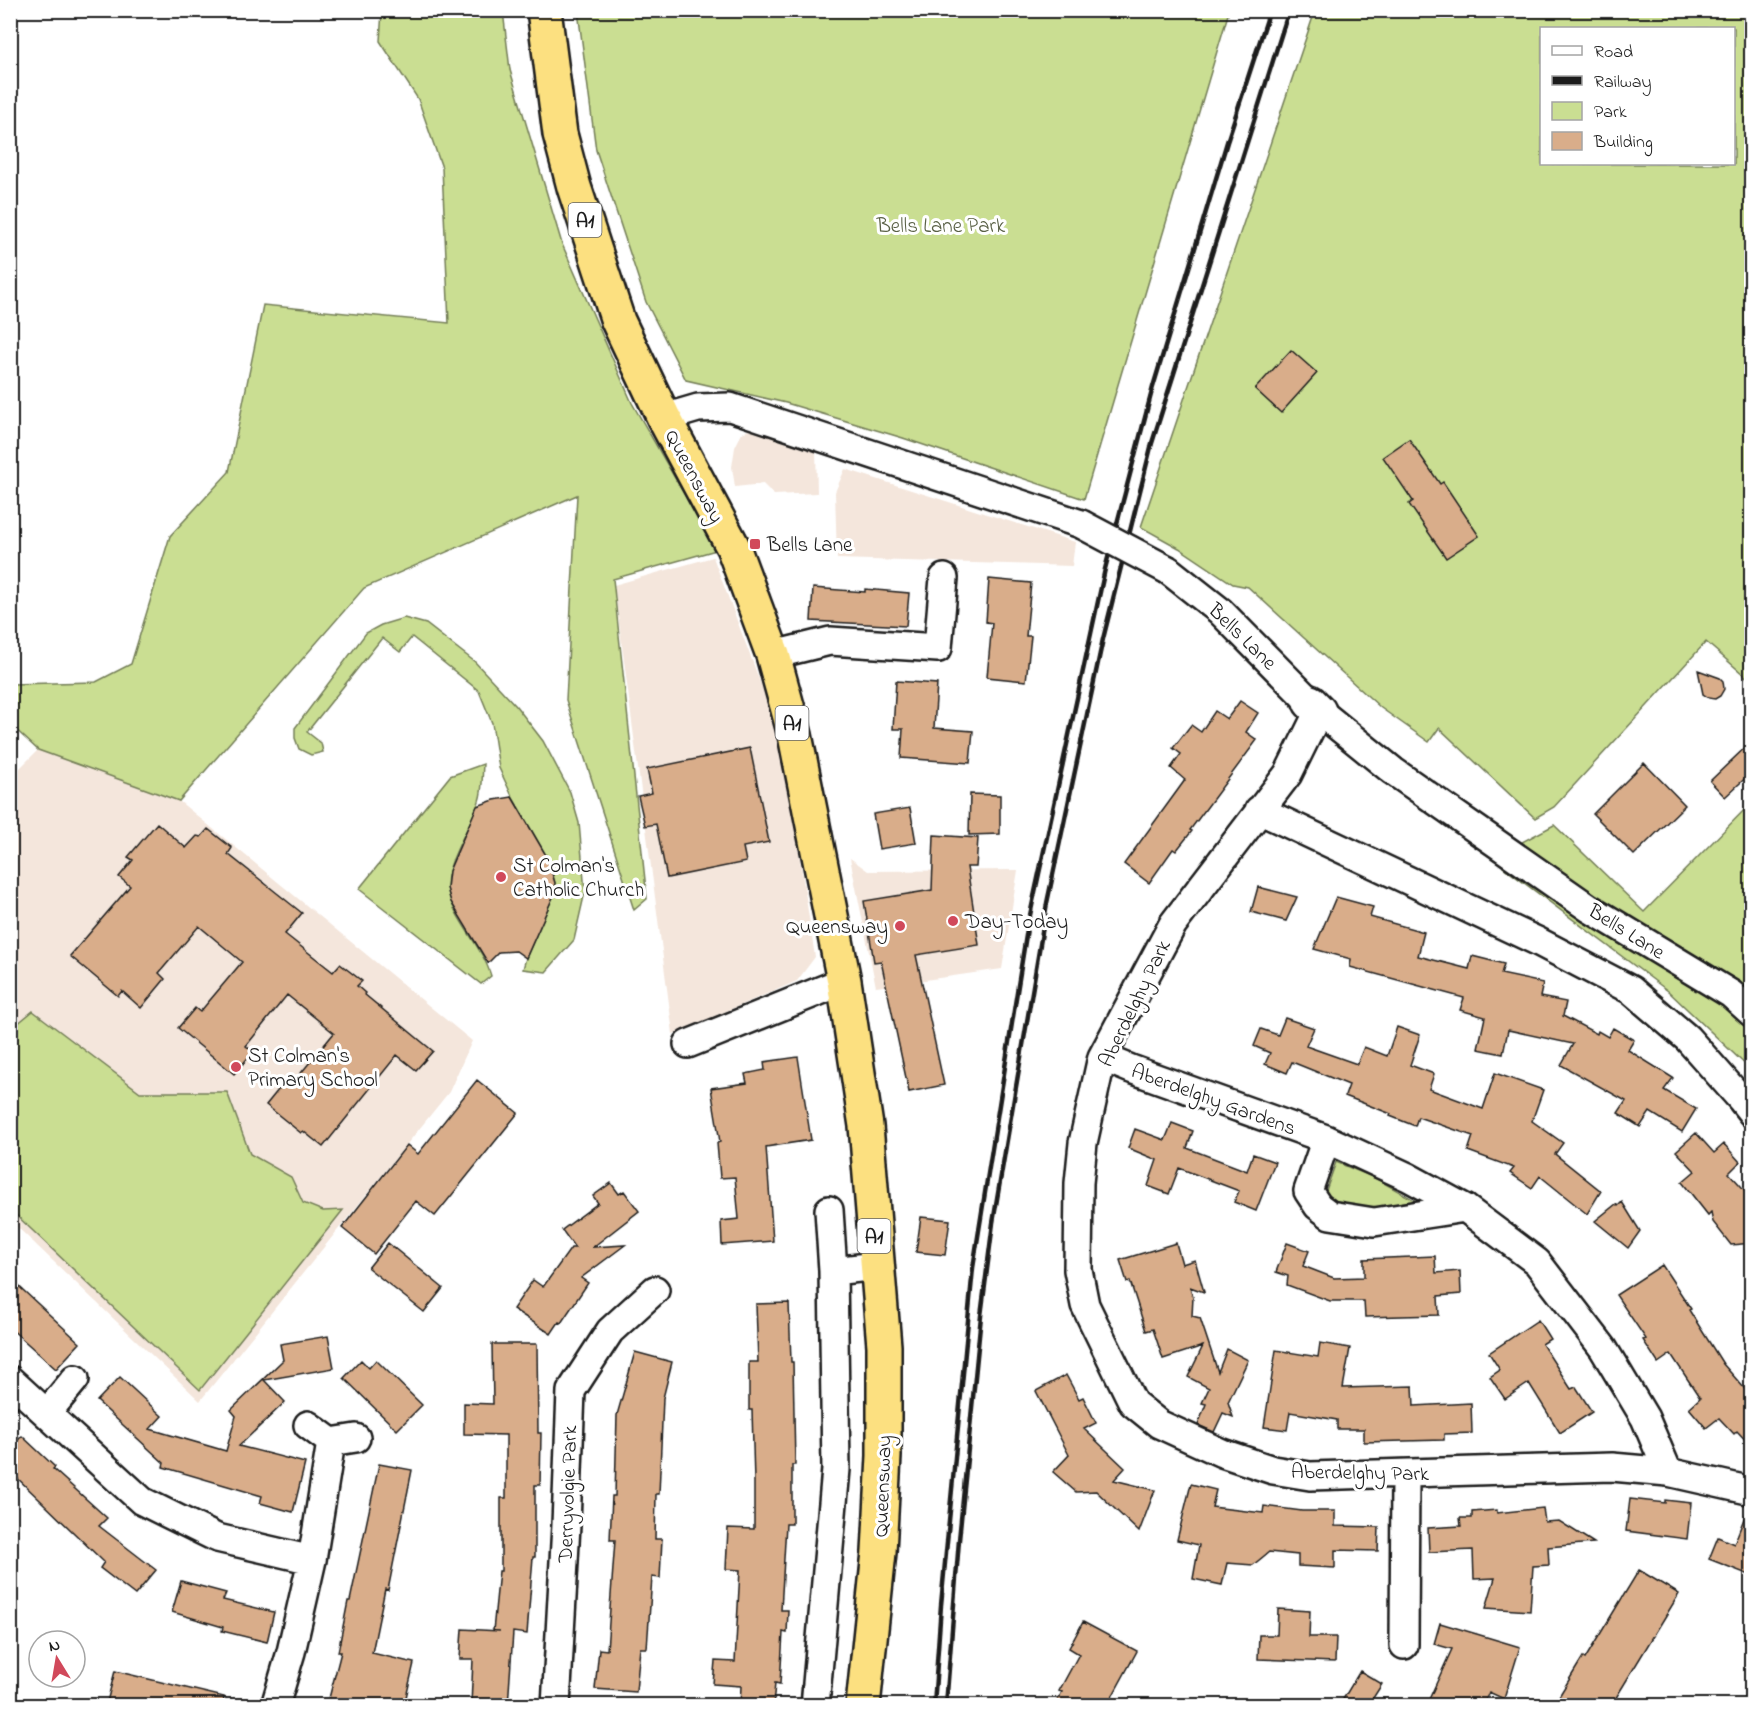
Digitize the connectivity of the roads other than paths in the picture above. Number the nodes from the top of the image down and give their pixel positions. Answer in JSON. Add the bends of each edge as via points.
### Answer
{"nodes":[{"id":1,"x":544,"y":10,"type":"edge"},
{"id":2,"x":664,"y":418,"type":"junction"},
{"id":3,"x":944,"y":578,"type":"dead end"},
{"id":4,"x":773,"y":655,"type":"junction"},
{"id":5,"x":1315,"y":706,"type":"junction"},
{"id":6,"x":1259,"y":810,"type":"junction"},
{"id":7,"x":844,"y":981,"type":"junction"},
{"id":8,"x":1752,"y":1013,"type":"edge"},
{"id":9,"x":688,"y":1044,"type":"dead end"},
{"id":10,"x":1102,"y":1058,"type":"junction"},
{"id":11,"x":1752,"y":1113,"type":"edge"},
{"id":12,"x":1326,"y":1139,"type":"junction"},
{"id":13,"x":1465,"y":1208,"type":"junction"},
{"id":14,"x":829,"y":1210,"type":"dead end"},
{"id":15,"x":877,"y":1266,"type":"junction"},
{"id":16,"x":833,"y":1271,"type":"junction"},
{"id":17,"x":648,"y":1306,"type":"dead end"},
{"id":18,"x":75,"y":1379,"type":"dead end"},
{"id":19,"x":10,"y":1380,"type":"edge"},
{"id":20,"x":47,"y":1413,"type":"junction"},
{"id":21,"x":308,"y":1425,"type":"dead end"},
{"id":22,"x":1668,"y":1472,"type":"junction"},
{"id":23,"x":1405,"y":1474,"type":"junction"},
{"id":24,"x":1752,"y":1491,"type":"edge"},
{"id":25,"x":312,"y":1560,"type":"junction"},
{"id":26,"x":1404,"y":1645,"type":"dead end"},
{"id":27,"x":275,"y":1706,"type":"edge"},
{"id":28,"x":556,"y":1706,"type":"edge"},
{"id":29,"x":815,"y":1706,"type":"edge"},
{"id":30,"x":863,"y":1706,"type":"edge"}],
"edges":[{"from":1,"to":2,"type":"highway","name":"Queensway","number":"A1","via":[[560,134],[574,187],[618,321]]},
{"from":2,"to":4,"type":"highway","name":"Queensway","number":"A1","via":[[733,547]]},
{"from":2,"to":5,"type":"street","name":"Bells Lane","bridge":true,"via":[[698,408],[730,407],[1081,524],[1168,570],[1220,611]]},
{"from":3,"to":4,"type":"street","via":[[938,648],[830,641]]},
{"from":4,"to":7,"type":"highway","name":"Queensway","number":"A1","via":[[795,735]]},
{"from":5,"to":6,"type":"street","name":"Aberdelghy Park","via":[[1288,774]]},
{"from":5,"to":8,"type":"street","name":"Bells Lane","via":[[1423,792],[1589,908],[1731,994]]},
{"from":6,"to":10,"type":"street","name":"Aberdelghy Park","via":[[1173,924]]},
{"from":6,"to":11,"type":"street","via":[[1537,941],[1631,990],[1687,1038]]},
{"from":7,"to":9,"type":"street"},
{"from":7,"to":15,"type":"highway","name":"Queensway","number":"A1","via":[[866,1126]]},
{"from":10,"to":12,"type":"street","name":"Aberdelghy Gardens"},
{"from":10,"to":23,"type":"street","name":"Aberdelghy Park","via":[[1083,1143],[1078,1270],[1085,1305],[1133,1403],[1159,1424],[1222,1453],[1273,1470],[1310,1476]]},
{"from":12,"to":13,"type":"street","name":"Aberdelghy Gardens"},
{"from":12,"to":13,"type":"street","via":[[1308,1191],[1330,1215],[1374,1222]]},
{"from":13,"to":22,"type":"street","name":"Aberdelghy Gardens","via":[[1537,1262],[1595,1338],[1645,1418]]},
{"from":14,"to":16,"type":"street"},
{"from":15,"to":16,"type":"street"},
{"from":15,"to":30,"type":"highway","name":"Queensway","number":"A1","via":[[884,1346],[884,1456]]},
{"from":16,"to":29,"type":"street","via":[[836,1469]]},
{"from":17,"to":28,"type":"street","name":"Derryvolgie Park","via":[[610,1331],[571,1391]]},
{"from":18,"to":20,"type":"street"},
{"from":19,"to":20,"type":"street"},
{"from":20,"to":25,"type":"street","via":[[142,1501],[218,1538]]},
{"from":21,"to":25,"type":"street","via":[[344,1440]]},
{"from":22,"to":23,"type":"street","name":"Aberdelghy Park","via":[[1612,1467]]},
{"from":22,"to":24,"type":"street","name":"Aberdelghy Park"},
{"from":23,"to":26,"type":"street"},
{"from":25,"to":27,"type":"street"}]}
